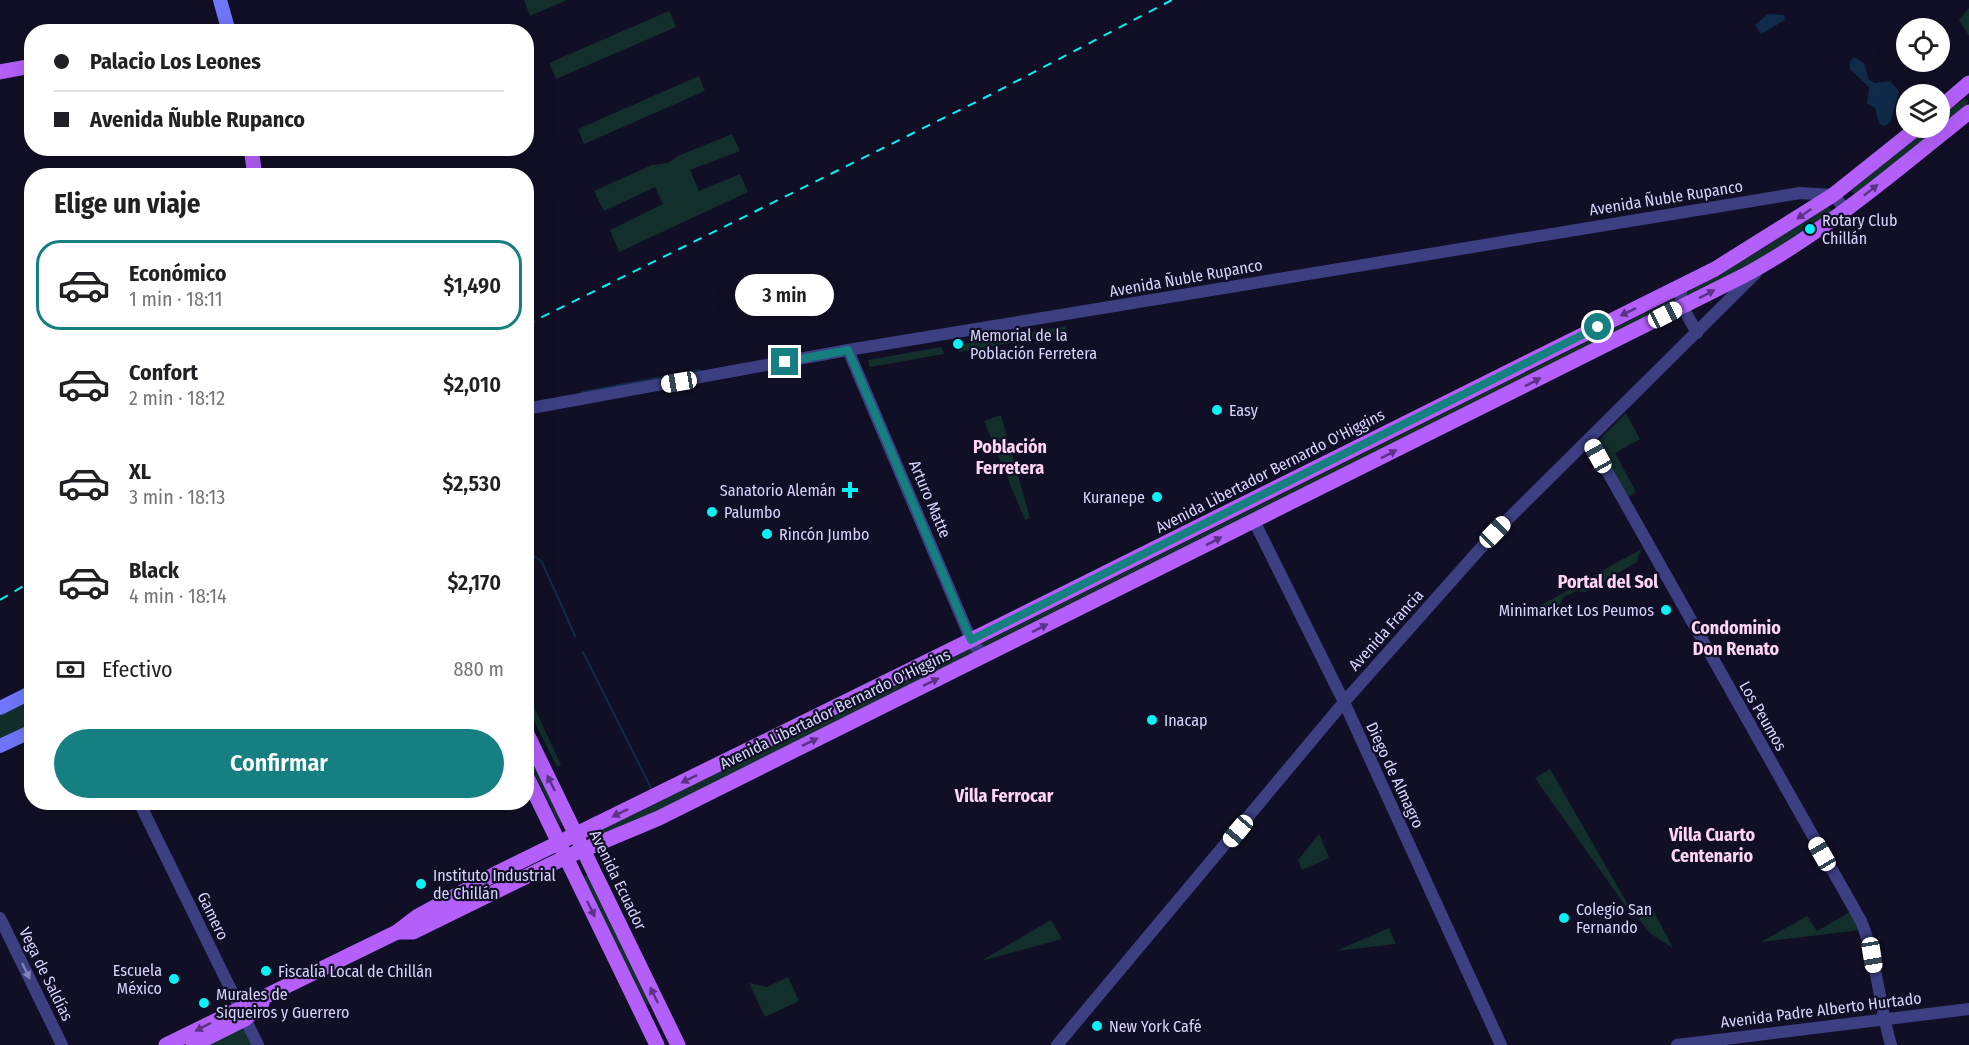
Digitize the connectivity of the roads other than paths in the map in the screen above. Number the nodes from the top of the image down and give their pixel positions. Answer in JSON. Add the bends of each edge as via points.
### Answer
{"nodes":[{"id":1,"x":219,"y":0,"type":"edge"},
{"id":2,"x":221,"y":24,"type":"edge"},
{"id":3,"x":226,"y":24,"type":"edge"},
{"id":4,"x":24,"y":68,"type":"edge"},
{"id":5,"x":0,"y":72,"type":"edge"},
{"id":6,"x":1969,"y":83,"type":"edge"},
{"id":7,"x":1950,"y":99,"type":"edge"},
{"id":8,"x":1969,"y":112,"type":"edge"},
{"id":9,"x":1904,"y":138,"type":"edge"},
{"id":10,"x":1833,"y":195,"type":"junction"},
{"id":11,"x":1846,"y":210,"type":"junction"},
{"id":12,"x":1768,"y":263,"type":"junction"},
{"id":13,"x":1681,"y":286,"type":"junction"},
{"id":14,"x":1682,"y":307,"type":"junction"},
{"id":15,"x":1697,"y":333,"type":"junction"},
{"id":16,"x":848,"y":350,"type":"junction"},
{"id":17,"x":1474,"y":389,"type":"junction"},
{"id":18,"x":534,"y":408,"type":"edge"},
{"id":19,"x":1480,"y":408,"type":"junction"},
{"id":20,"x":1589,"y":439,"type":"junction"},
{"id":21,"x":1254,"y":521,"type":"junction"},
{"id":22,"x":1004,"y":624,"type":"junction"},
{"id":23,"x":971,"y":640,"type":"junction"},
{"id":24,"x":1013,"y":642,"type":"junction"},
{"id":25,"x":988,"y":654,"type":"junction"},
{"id":26,"x":24,"y":696,"type":"edge"},
{"id":27,"x":1344,"y":702,"type":"junction"},
{"id":28,"x":0,"y":708,"type":"edge"},
{"id":29,"x":24,"y":735,"type":"edge"},
{"id":30,"x":0,"y":746,"type":"edge"},
{"id":31,"x":534,"y":748,"type":"edge"},
{"id":32,"x":534,"y":791,"type":"edge"},
{"id":33,"x":143,"y":810,"type":"edge"},
{"id":34,"x":576,"y":834,"type":"junction"},
{"id":35,"x":563,"y":850,"type":"junction"},
{"id":36,"x":584,"y":850,"type":"junction"},
{"id":37,"x":0,"y":918,"type":"edge"},
{"id":38,"x":1969,"y":1009,"type":"edge"},
{"id":39,"x":242,"y":1013,"type":"junction"},
{"id":40,"x":1883,"y":1018,"type":"junction"},
{"id":41,"x":62,"y":1045,"type":"edge"},
{"id":42,"x":166,"y":1045,"type":"edge"},
{"id":43,"x":193,"y":1045,"type":"edge"},
{"id":44,"x":258,"y":1045,"type":"edge"},
{"id":45,"x":657,"y":1045,"type":"edge"},
{"id":46,"x":678,"y":1045,"type":"edge"},
{"id":47,"x":1057,"y":1045,"type":"edge"},
{"id":48,"x":1502,"y":1045,"type":"edge"},
{"id":49,"x":1677,"y":1045,"type":"edge"},
{"id":50,"x":1891,"y":1045,"type":"edge"}],
"edges":[{"from":1,"to":2,"type":"main road"},
{"from":1,"to":3,"type":"main road"},
{"from":4,"to":5,"type":"main road"},
{"from":6,"to":7,"type":"main road"},
{"from":11,"to":8,"type":"main road","name":"Avenida Libertador Bernardo O'Higgins","one_way":true},
{"from":9,"to":10,"type":"main road","name":"Avenida Libertador Bernardo O'Higgins"},
{"from":10,"to":11,"type":"street"},
{"from":10,"to":13,"type":"main road","name":"Avenida Libertador Bernardo O'Higgins","one_way":true,"via":[[1744,253]]},
{"from":10,"to":16,"type":"street","name":"Avenida Ñuble Rupanco","via":[[1800,193]]},
{"from":11,"to":12,"type":"main road","name":"Avenida Libertador Bernardo O'Higgins"},
{"from":14,"to":12,"type":"main road","name":"Avenida Libertador Bernardo O'Higgins","one_way":true},
{"from":12,"to":15,"type":"street","name":"Avenida Francia"},
{"from":13,"to":14,"type":"street"},
{"from":13,"to":17,"type":"main road","name":"Avenida Libertador Bernardo O'Higgins","one_way":true},
{"from":14,"to":15,"type":"street"},
{"from":19,"to":14,"type":"main road","name":"Avenida Libertador Bernardo O'Higgins","one_way":true},
{"from":15,"to":20,"type":"street","name":"Avenida Francia"},
{"from":16,"to":18,"type":"street","name":"Avenida Ñuble Rupanco"},
{"from":16,"to":23,"type":"street","name":"Arturo Matte"},
{"from":17,"to":19,"type":"main road","via":[[1480,398]]},
{"from":17,"to":22,"type":"main road","name":"Avenida Libertador Bernardo O'Higgins"},
{"from":21,"to":19,"type":"main road","name":"Avenida Libertador Bernardo O'Higgins","one_way":true},
{"from":20,"to":27,"type":"street","name":"Avenida Francia","via":[[1495,532]]},
{"from":20,"to":40,"type":"street","name":"Los Peumos","via":[[1861,921]]},
{"from":24,"to":21,"type":"main road","name":"Avenida Libertador Bernardo O'Higgins","one_way":true},
{"from":21,"to":27,"type":"street","name":"Diego de Almagro"},
{"from":22,"to":23,"type":"main road","name":"Avenida Libertador Bernardo O'Higgins"},
{"from":22,"to":24,"type":"main road","via":[[1004,636]]},
{"from":23,"to":25,"type":"street","name":"Arturo Matte","via":[[978,650]]},
{"from":23,"to":34,"type":"main road","name":"Avenida Libertador Bernardo O'Higgins","one_way":true},
{"from":24,"to":25,"type":"main road","name":"Avenida Libertador Bernardo O'Higgins"},
{"from":36,"to":25,"type":"main road","name":"Avenida Libertador Bernardo O'Higgins","one_way":true,"via":[[659,819]]},
{"from":26,"to":28,"type":"main road"},
{"from":27,"to":47,"type":"street","name":"Avenida Francia"},
{"from":27,"to":48,"type":"street","name":"Diego de Almagro"},
{"from":29,"to":30,"type":"main road"},
{"from":34,"to":31,"type":"main road","name":"Avenida Ecuador","one_way":true},
{"from":32,"to":35,"type":"main road"},
{"from":33,"to":39,"type":"street","name":"Gamero"},
{"from":34,"to":35,"type":"main road","name":"Avenida Libertador Bernardo O'Higgins"},
{"from":34,"to":36,"type":"main road","name":"Avenida Ecuador"},
{"from":35,"to":36,"type":"main road","name":"Avenida Libertador Bernardo O'Higgins"},
{"from":35,"to":39,"type":"main road","name":"Avenida Libertador Bernardo O'Higgins","via":[[413,932],[398,932]]},
{"from":35,"to":45,"type":"main road","one_way":true},
{"from":46,"to":36,"type":"main road","name":"Avenida Ecuador","one_way":true},
{"from":37,"to":41,"type":"street","name":"Vega de Saldías","one_way":true},
{"from":38,"to":40,"type":"street","name":"Avenida Padre Alberto Hurtado"},
{"from":39,"to":42,"type":"main road","name":"Avenida Libertador Bernardo O'Higgins","one_way":true},
{"from":39,"to":43,"type":"main road","name":"Avenida Libertador Bernardo O'Higgins"},
{"from":39,"to":44,"type":"street","name":"Gamero"},
{"from":40,"to":49,"type":"street","name":"Avenida Padre Alberto Hurtado"},
{"from":40,"to":50,"type":"street","name":"Los Peumos"}]}
